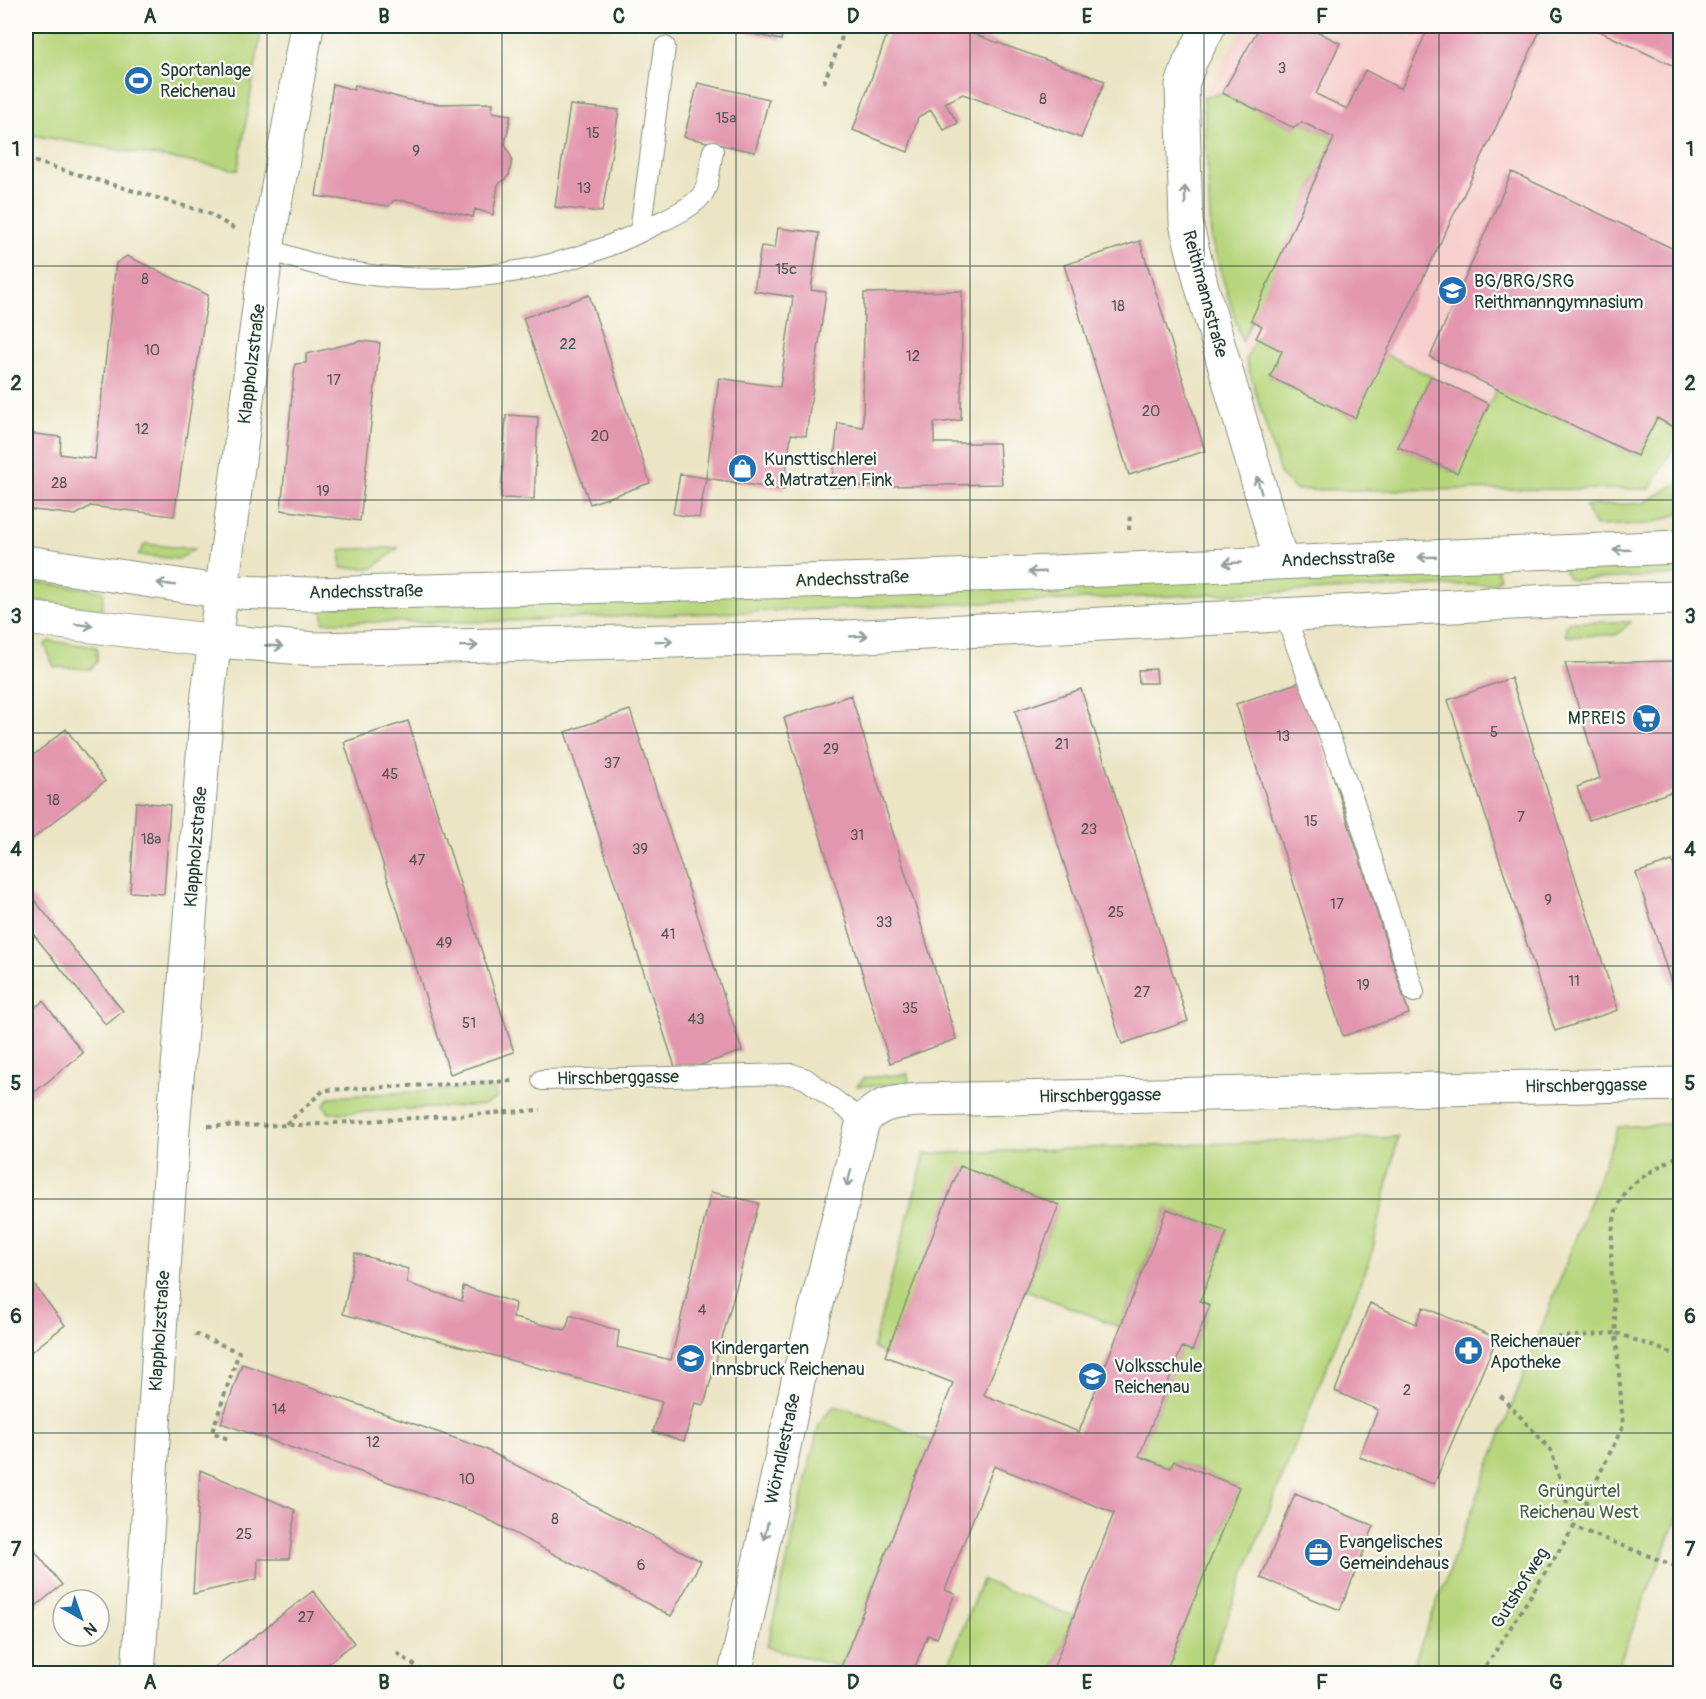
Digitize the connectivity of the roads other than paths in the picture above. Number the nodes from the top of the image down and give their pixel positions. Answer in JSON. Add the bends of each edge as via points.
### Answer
{"nodes":[{"id":1,"x":307,"y":26,"type":"edge"},
{"id":2,"x":1209,"y":26,"type":"edge"},
{"id":3,"x":665,"y":47,"type":"dead end"},
{"id":4,"x":713,"y":151,"type":"dead end"},
{"id":5,"x":640,"y":232,"type":"junction"},
{"id":6,"x":267,"y":248,"type":"junction"},
{"id":7,"x":1680,"y":548,"type":"edge"},
{"id":8,"x":1551,"y":552,"type":"junction"},
{"id":9,"x":1281,"y":561,"type":"junction"},
{"id":10,"x":26,"y":562,"type":"edge"},
{"id":11,"x":224,"y":592,"type":"junction"},
{"id":12,"x":1680,"y":598,"type":"edge"},
{"id":13,"x":1553,"y":601,"type":"junction"},
{"id":14,"x":1285,"y":615,"type":"junction"},
{"id":15,"x":26,"y":618,"type":"edge"},
{"id":16,"x":216,"y":641,"type":"junction"},
{"id":17,"x":1414,"y":992,"type":"dead end"},
{"id":18,"x":535,"y":1081,"type":"road end"},
{"id":19,"x":1680,"y":1084,"type":"edge"},
{"id":20,"x":863,"y":1121,"type":"junction"},
{"id":21,"x":138,"y":1674,"type":"edge"},
{"id":22,"x":735,"y":1674,"type":"edge"}],
"edges":[{"from":1,"to":6,"type":"street","name":"Klappholzstraße"},
{"from":9,"to":2,"type":"street","name":"Reithmannstraße","one_way":true,"via":[[1186,223],[1182,85]]},
{"from":3,"to":5,"type":"lane"},
{"from":4,"to":5,"type":"lane","via":[[702,195]]},
{"from":5,"to":6,"type":"lane","via":[[599,249],[527,268],[434,279],[317,265]]},
{"from":6,"to":11,"type":"street","name":"Klappholzstraße"},
{"from":7,"to":8,"type":"street","name":"Andechsstraße","one_way":true},
{"from":8,"to":9,"type":"street","name":"Andechsstraße","one_way":true},
{"from":8,"to":13,"type":"street"},
{"from":9,"to":11,"type":"street","name":"Andechsstraße","one_way":true,"via":[[876,579],[315,594]]},
{"from":11,"to":10,"type":"street","name":"Andechsstraße","one_way":true},
{"from":11,"to":16,"type":"street","name":"Klappholzstraße"},
{"from":12,"to":13,"type":"street"},
{"from":13,"to":14,"type":"street"},
{"from":16,"to":14,"type":"street","one_way":true,"via":[[315,649],[834,637]]},
{"from":14,"to":17,"type":"lane","via":[[1355,805]]},
{"from":15,"to":16,"type":"street","one_way":true},
{"from":16,"to":21,"type":"street","name":"Klappholzstraße","via":[[208,694],[173,1129]]},
{"from":18,"to":20,"type":"lane","name":"Hirschberggasse","via":[[792,1074],[806,1079]]},
{"from":19,"to":20,"type":"street","name":"Hirschberggasse","via":[[919,1100],[893,1102],[874,1109]]},
{"from":20,"to":22,"type":"street","name":"Wörndlestraße","one_way":true,"via":[[801,1366]]}]}
